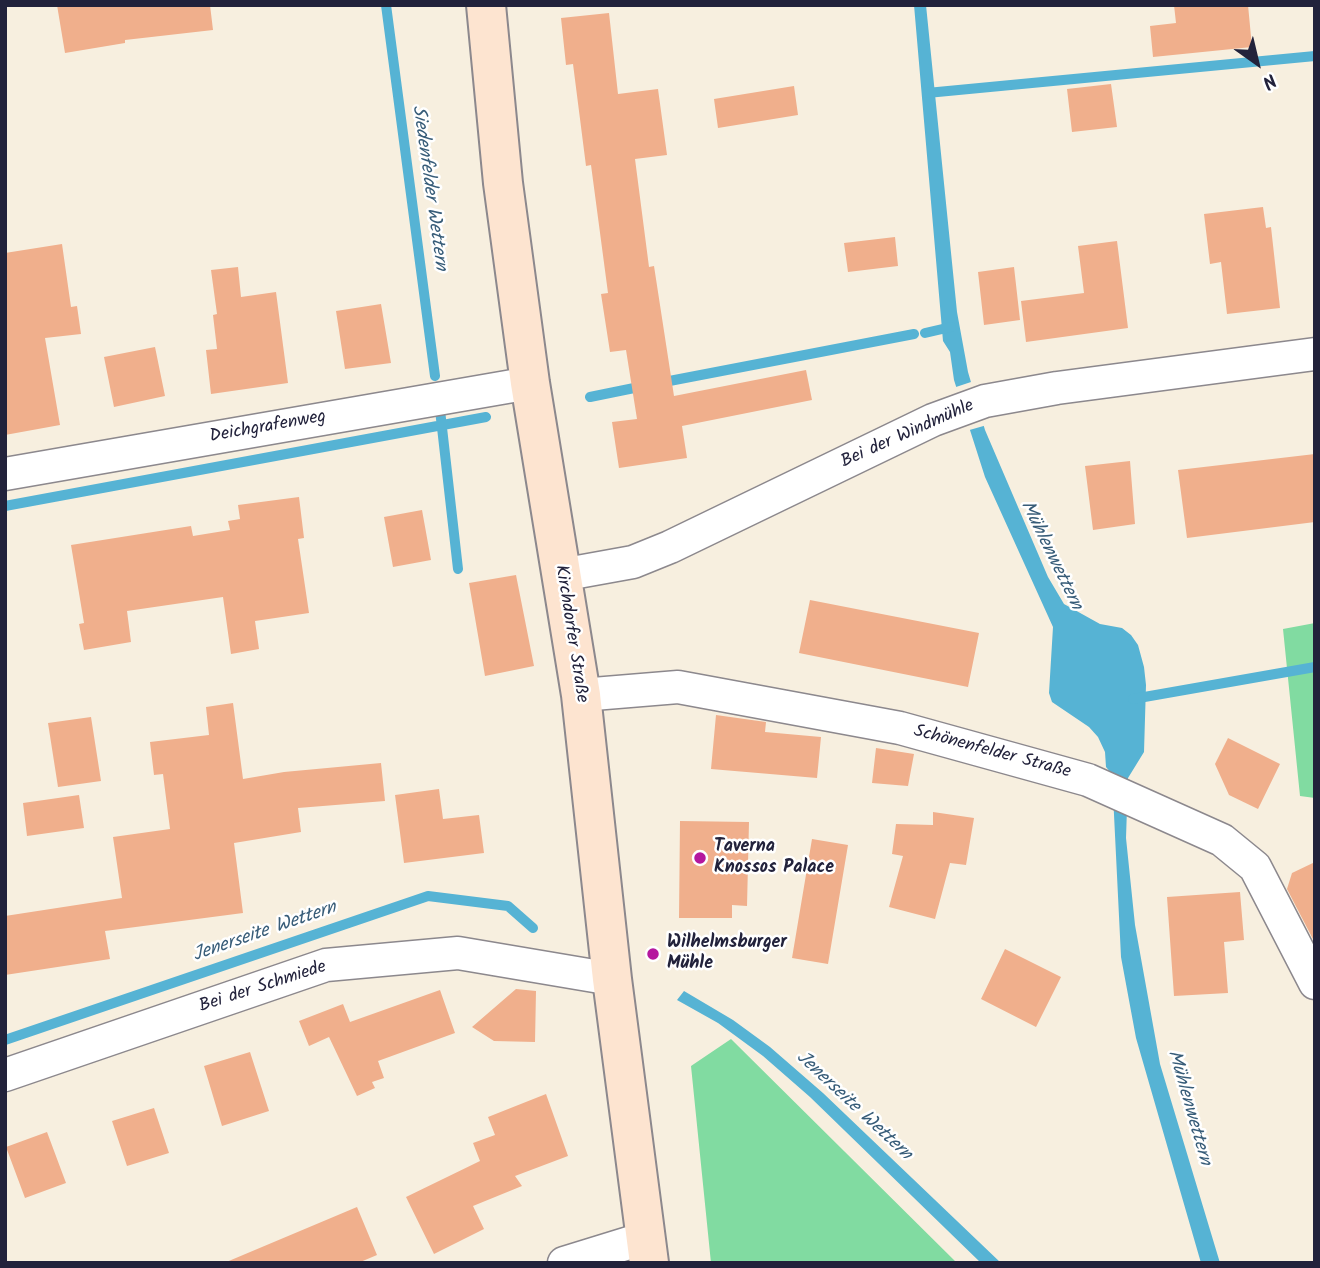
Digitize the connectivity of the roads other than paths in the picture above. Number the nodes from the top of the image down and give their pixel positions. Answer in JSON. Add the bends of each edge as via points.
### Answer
{"nodes":[{"id":1,"x":486,"y":5,"type":"edge"},
{"id":2,"x":1315,"y":354,"type":"edge"},
{"id":3,"x":530,"y":383,"type":"junction"},
{"id":4,"x":5,"y":474,"type":"edge"},
{"id":5,"x":561,"y":575,"type":"junction"},
{"id":6,"x":581,"y":695,"type":"junction"},
{"id":7,"x":612,"y":979,"type":"junction"},
{"id":8,"x":1315,"y":983,"type":"edge"},
{"id":9,"x":5,"y":1075,"type":"edge"},
{"id":10,"x":647,"y":1251,"type":"edge"},
{"id":11,"x":564,"y":1263,"type":"edge"}],
"edges":[{"from":1,"to":3,"type":"street","name":"Kirchdorfer Straße","via":[[503,183]]},
{"from":2,"to":5,"type":"street","name":"Bei der Windmühle","via":[[985,401],[951,412],[670,547],[632,562]]},
{"from":3,"to":4,"type":"street","name":"Deichgrafenweg"},
{"from":3,"to":5,"type":"street","name":"Kirchdorfer Straße"},
{"from":5,"to":6,"type":"street","name":"Kirchdorfer Straße"},
{"from":6,"to":7,"type":"street","name":"Kirchdorfer Straße"},
{"from":6,"to":8,"type":"street","name":"Schönenfelder Straße","via":[[678,687],[900,728],[1088,780],[1222,840],[1255,867]]},
{"from":7,"to":9,"type":"street","name":"Bei der Schmiede","via":[[458,953],[326,965]]},
{"from":7,"to":10,"type":"street","name":"Kirchdorfer Straße"},
{"from":10,"to":11,"type":"street"}]}
